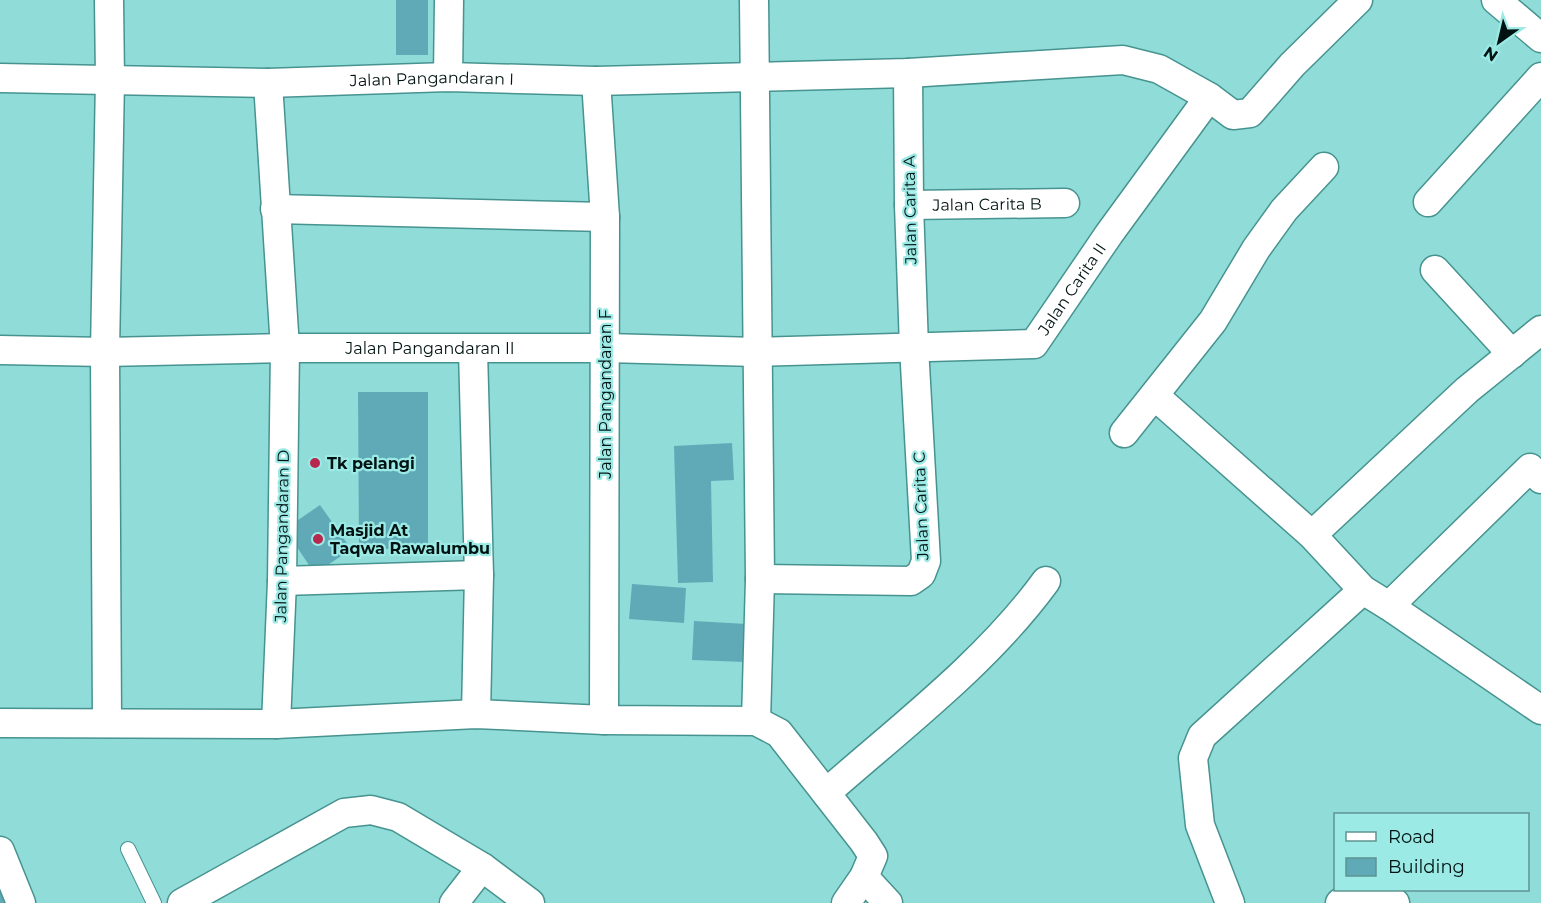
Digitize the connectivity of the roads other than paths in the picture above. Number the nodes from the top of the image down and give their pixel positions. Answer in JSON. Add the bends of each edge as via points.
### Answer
{"nodes":[{"id":1,"x":109,"y":0,"type":"edge"},
{"id":2,"x":449,"y":0,"type":"edge"},
{"id":3,"x":754,"y":0,"type":"edge"},
{"id":4,"x":1358,"y":0,"type":"edge"},
{"id":5,"x":1497,"y":0,"type":"edge"},
{"id":6,"x":1541,"y":38,"type":"edge"},
{"id":7,"x":908,"y":73,"type":"junction"},
{"id":8,"x":448,"y":77,"type":"junction"},
{"id":9,"x":1541,"y":77,"type":"edge"},
{"id":10,"x":0,"y":78,"type":"edge"},
{"id":11,"x":754,"y":78,"type":"junction"},
{"id":12,"x":110,"y":79,"type":"junction"},
{"id":13,"x":596,"y":81,"type":"junction"},
{"id":14,"x":268,"y":82,"type":"junction"},
{"id":15,"x":1209,"y":97,"type":"junction"},
{"id":16,"x":1324,"y":167,"type":"dead end"},
{"id":17,"x":1428,"y":202,"type":"dead end"},
{"id":18,"x":1065,"y":203,"type":"dead end"},
{"id":19,"x":909,"y":205,"type":"junction"},
{"id":20,"x":275,"y":209,"type":"junction"},
{"id":21,"x":605,"y":217,"type":"junction"},
{"id":22,"x":1435,"y":270,"type":"dead end"},
{"id":23,"x":1541,"y":330,"type":"edge"},
{"id":24,"x":914,"y":347,"type":"junction"},
{"id":25,"x":285,"y":348,"type":"junction"},
{"id":26,"x":606,"y":348,"type":"junction"},
{"id":27,"x":0,"y":350,"type":"edge"},
{"id":28,"x":473,"y":350,"type":"junction"},
{"id":29,"x":105,"y":352,"type":"junction"},
{"id":30,"x":757,"y":352,"type":"junction"},
{"id":31,"x":1512,"y":354,"type":"junction"},
{"id":32,"x":1155,"y":396,"type":"junction"},
{"id":33,"x":1124,"y":433,"type":"dead end"},
{"id":34,"x":1535,"y":473,"type":"edge"},
{"id":35,"x":1312,"y":536,"type":"junction"},
{"id":36,"x":479,"y":575,"type":"junction"},
{"id":37,"x":760,"y":579,"type":"junction"},
{"id":38,"x":282,"y":581,"type":"junction"},
{"id":39,"x":1046,"y":581,"type":"dead end"},
{"id":40,"x":1363,"y":591,"type":"junction"},
{"id":41,"x":1389,"y":606,"type":"junction"},
{"id":42,"x":1541,"y":710,"type":"edge"},
{"id":43,"x":603,"y":713,"type":"junction"},
{"id":44,"x":476,"y":714,"type":"junction"},
{"id":45,"x":756,"y":721,"type":"junction"},
{"id":46,"x":107,"y":722,"type":"junction"},
{"id":47,"x":0,"y":723,"type":"edge"},
{"id":48,"x":276,"y":724,"type":"junction"},
{"id":49,"x":826,"y":794,"type":"junction"},
{"id":50,"x":128,"y":849,"type":"dead end"},
{"id":51,"x":0,"y":851,"type":"edge"},
{"id":52,"x":482,"y":867,"type":"junction"},
{"id":53,"x":864,"y":877,"type":"junction"},
{"id":54,"x":1360,"y":891,"type":"edge"},
{"id":55,"x":1371,"y":891,"type":"edge"},
{"id":56,"x":21,"y":903,"type":"edge"},
{"id":57,"x":154,"y":903,"type":"edge"},
{"id":58,"x":182,"y":903,"type":"edge"},
{"id":59,"x":454,"y":903,"type":"edge"},
{"id":60,"x":530,"y":903,"type":"edge"},
{"id":61,"x":846,"y":903,"type":"edge"},
{"id":62,"x":888,"y":903,"type":"edge"},
{"id":63,"x":1230,"y":903,"type":"edge"},
{"id":64,"x":1340,"y":903,"type":"edge"},
{"id":65,"x":1395,"y":903,"type":"edge"}],
"edges":[{"from":1,"to":12,"type":"street"},
{"from":2,"to":8,"type":"street"},
{"from":3,"to":11,"type":"street"},
{"from":4,"to":15,"type":"street","name":"Jalan Pangandaran I","via":[[1250,113],[1233,115]]},
{"from":5,"to":6,"type":"street"},
{"from":7,"to":11,"type":"street","name":"Jalan Pangandaran I"},
{"from":7,"to":15,"type":"street","name":"Jalan Pangandaran I","via":[[1123,60],[1159,69]]},
{"from":7,"to":19,"type":"street","name":"Jalan Carita A"},
{"from":8,"to":13,"type":"street","name":"Jalan Pangandaran I"},
{"from":8,"to":14,"type":"street","name":"Jalan Pangandaran I"},
{"from":9,"to":17,"type":"street"},
{"from":10,"to":12,"type":"street","name":"Jalan Pangandaran I"},
{"from":11,"to":13,"type":"street","name":"Jalan Pangandaran I"},
{"from":11,"to":30,"type":"street"},
{"from":12,"to":14,"type":"street","name":"Jalan Pangandaran I"},
{"from":12,"to":29,"type":"street"},
{"from":13,"to":21,"type":"street","name":"Jalan Pangandaran F"},
{"from":14,"to":20,"type":"street","name":"Jalan Pangandaran D"},
{"from":15,"to":24,"type":"street","name":"Jalan Carita II","via":[[1034,344]]},
{"from":16,"to":32,"type":"street","via":[[1284,210],[1214,321]]},
{"from":18,"to":19,"type":"street","name":"Jalan Carita B"},
{"from":19,"to":24,"type":"street","name":"Jalan Carita A"},
{"from":20,"to":21,"type":"street"},
{"from":20,"to":25,"type":"street","name":"Jalan Pangandaran D"},
{"from":21,"to":26,"type":"street","name":"Jalan Pangandaran F"},
{"from":22,"to":31,"type":"street"},
{"from":23,"to":31,"type":"street"},
{"from":24,"to":30,"type":"street","name":"Jalan Carita II"},
{"from":24,"to":37,"type":"street","name":"Jalan Carita C","via":[[926,561],[921,574],[912,581]]},
{"from":25,"to":28,"type":"street","name":"Jalan Pangandaran II"},
{"from":25,"to":29,"type":"street","name":"Jalan Pangandaran II"},
{"from":25,"to":38,"type":"street","name":"Jalan Pangandaran D"},
{"from":26,"to":28,"type":"street","name":"Jalan Pangandaran II"},
{"from":26,"to":30,"type":"street","name":"Jalan Pangandaran II"},
{"from":26,"to":43,"type":"street","name":"Jalan Pangandaran F"},
{"from":27,"to":29,"type":"street","name":"Jalan Pangandaran II"},
{"from":28,"to":36,"type":"street"},
{"from":29,"to":46,"type":"street"},
{"from":30,"to":37,"type":"street"},
{"from":31,"to":35,"type":"street","via":[[1467,390]]},
{"from":32,"to":33,"type":"street"},
{"from":32,"to":35,"type":"street"},
{"from":34,"to":41,"type":"street"},
{"from":35,"to":40,"type":"street"},
{"from":36,"to":38,"type":"street"},
{"from":36,"to":44,"type":"street"},
{"from":37,"to":45,"type":"street"},
{"from":38,"to":48,"type":"street","name":"Jalan Pangandaran D"},
{"from":39,"to":49,"type":"street","via":[[975,662]]},
{"from":40,"to":41,"type":"street"},
{"from":40,"to":63,"type":"street","via":[[1202,736],[1193,758],[1200,825]]},
{"from":41,"to":42,"type":"street"},
{"from":43,"to":44,"type":"street"},
{"from":43,"to":45,"type":"street"},
{"from":44,"to":48,"type":"street"},
{"from":45,"to":49,"type":"street","via":[[779,733]]},
{"from":46,"to":47,"type":"street"},
{"from":46,"to":48,"type":"street"},
{"from":49,"to":53,"type":"street","via":[[873,856]]},
{"from":50,"to":57,"type":"lane"},
{"from":51,"to":56,"type":"street"},
{"from":52,"to":58,"type":"street","via":[[398,817],[371,810],[344,813]]},
{"from":52,"to":59,"type":"street"},
{"from":52,"to":60,"type":"street"},
{"from":53,"to":61,"type":"street"},
{"from":53,"to":62,"type":"street"},
{"from":54,"to":64,"type":"street"},
{"from":55,"to":65,"type":"street"}]}
